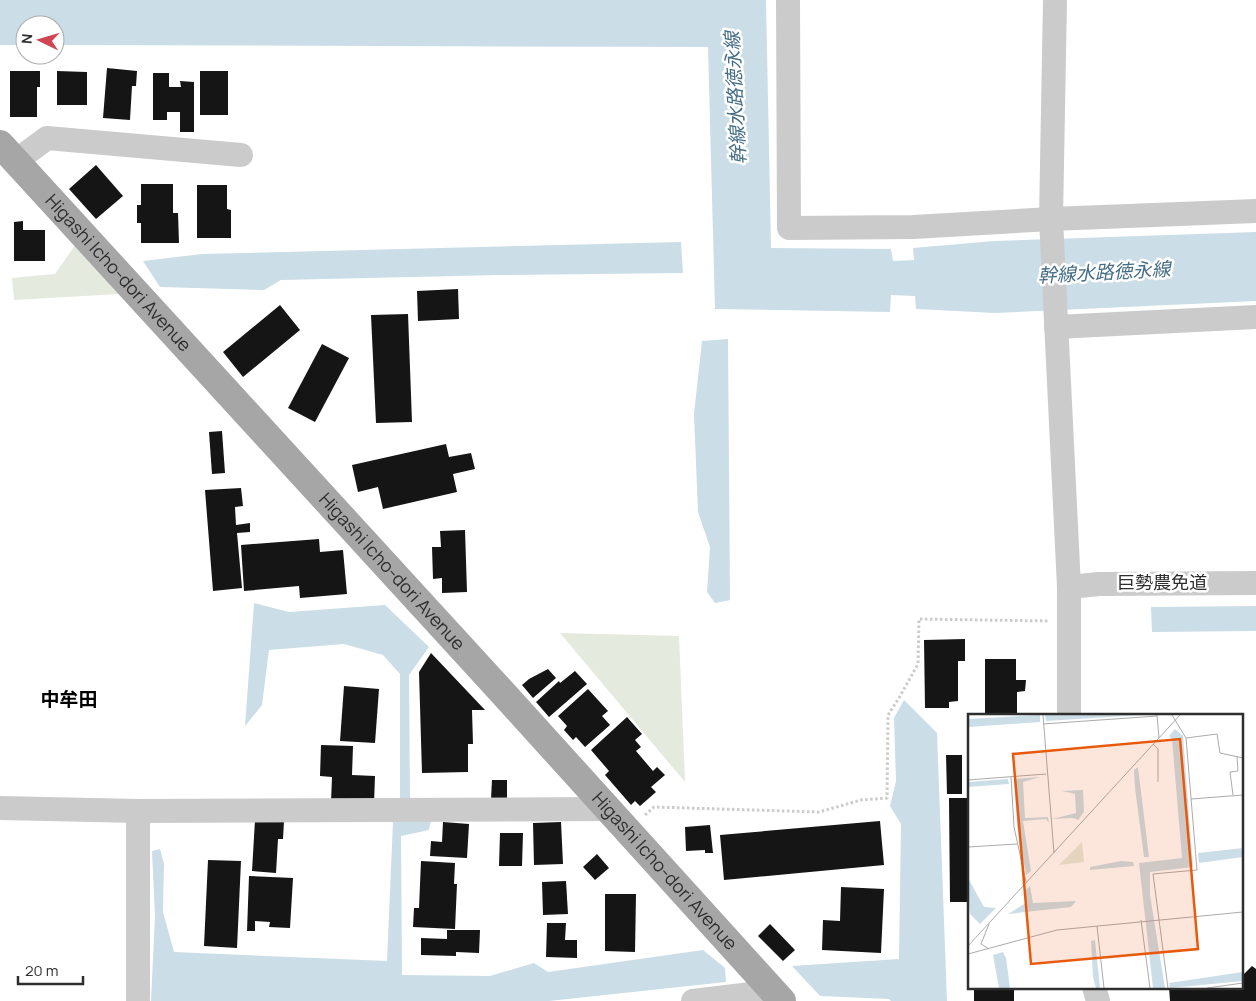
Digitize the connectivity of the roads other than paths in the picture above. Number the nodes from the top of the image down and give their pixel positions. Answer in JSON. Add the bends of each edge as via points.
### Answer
{"nodes":[{"id":1,"x":788,"y":0,"type":"edge"},
{"id":2,"x":1055,"y":0,"type":"edge"},
{"id":3,"x":8,"y":152,"type":"edge"},
{"id":4,"x":241,"y":155,"type":"dead end"},
{"id":5,"x":1256,"y":211,"type":"edge"},
{"id":6,"x":1051,"y":219,"type":"junction"},
{"id":7,"x":1256,"y":317,"type":"edge"},
{"id":8,"x":1056,"y":327,"type":"junction"},
{"id":9,"x":1256,"y":583,"type":"edge"},
{"id":10,"x":1069,"y":587,"type":"junction"},
{"id":11,"x":1069,"y":714,"type":"edge"},
{"id":12,"x":0,"y":808,"type":"edge"},
{"id":13,"x":138,"y":811,"type":"junction"},
{"id":14,"x":618,"y":819,"type":"junction"},
{"id":15,"x":1094,"y":988,"type":"edge"},
{"id":16,"x":776,"y":995,"type":"edge"},
{"id":17,"x":138,"y":1001,"type":"edge"},
{"id":18,"x":693,"y":1001,"type":"edge"},
{"id":19,"x":1098,"y":1001,"type":"edge"}],
"edges":[{"from":1,"to":6,"type":"street","via":[[789,228],[913,227]]},
{"from":2,"to":6,"type":"street"},
{"from":3,"to":4,"type":"street","via":[[47,138]]},
{"from":3,"to":14,"type":"main road","name":"Higashi Icho-dori Avenue"},
{"from":5,"to":6,"type":"street"},
{"from":6,"to":8,"type":"street"},
{"from":7,"to":8,"type":"street"},
{"from":8,"to":10,"type":"street"},
{"from":9,"to":10,"type":"street","name":"巨勢農免道"},
{"from":10,"to":11,"type":"street"},
{"from":12,"to":13,"type":"street"},
{"from":13,"to":14,"type":"street"},
{"from":13,"to":17,"type":"street"},
{"from":14,"to":16,"type":"main road","name":"Higashi Icho-dori Avenue"},
{"from":15,"to":19,"type":"street"},
{"from":16,"to":18,"type":"street","via":[[751,994]]}]}
